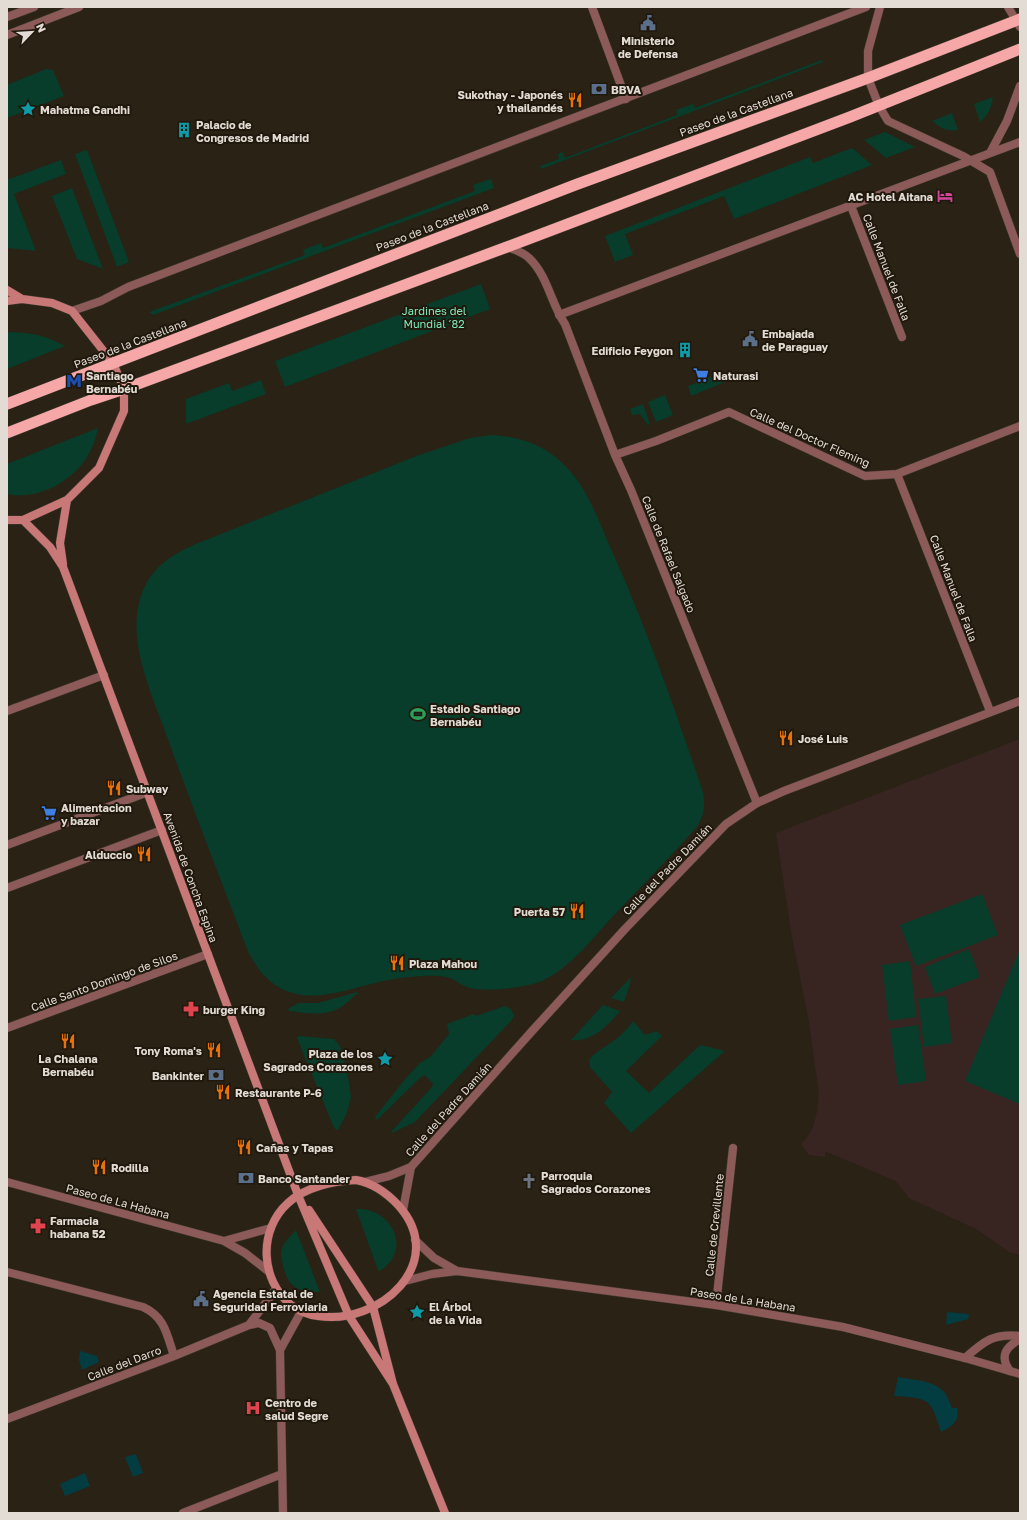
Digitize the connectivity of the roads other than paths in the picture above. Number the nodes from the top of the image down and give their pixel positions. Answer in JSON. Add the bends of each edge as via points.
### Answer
{"nodes":[{"id":1,"x":34,"y":7,"type":"edge"},
{"id":2,"x":79,"y":7,"type":"edge"},
{"id":3,"x":592,"y":7,"type":"edge"},
{"id":4,"x":866,"y":7,"type":"edge"},
{"id":5,"x":880,"y":7,"type":"edge"},
{"id":6,"x":1008,"y":7,"type":"edge"},
{"id":7,"x":7,"y":17,"type":"edge"},
{"id":8,"x":1019,"y":22,"type":"edge"},
{"id":9,"x":7,"y":35,"type":"edge"},
{"id":10,"x":1020,"y":49,"type":"edge"},
{"id":11,"x":868,"y":78,"type":"junction"},
{"id":12,"x":1020,"y":86,"type":"edge"},
{"id":13,"x":626,"y":99,"type":"junction"},
{"id":14,"x":879,"y":106,"type":"junction"},
{"id":15,"x":1020,"y":142,"type":"edge"},
{"id":16,"x":990,"y":153,"type":"junction"},
{"id":17,"x":973,"y":161,"type":"junction"},
{"id":18,"x":851,"y":206,"type":"junction"},
{"id":19,"x":507,"y":247,"type":"junction"},
{"id":20,"x":1020,"y":254,"type":"edge"},
{"id":21,"x":7,"y":290,"type":"edge"},
{"id":22,"x":22,"y":299,"type":"junction"},
{"id":23,"x":7,"y":301,"type":"edge"},
{"id":24,"x":72,"y":311,"type":"junction"},
{"id":25,"x":559,"y":315,"type":"junction"},
{"id":26,"x":902,"y":337,"type":"dead end"},
{"id":27,"x":113,"y":363,"type":"junction"},
{"id":28,"x":124,"y":389,"type":"junction"},
{"id":29,"x":7,"y":404,"type":"edge"},
{"id":30,"x":1020,"y":426,"type":"edge"},
{"id":31,"x":7,"y":433,"type":"edge"},
{"id":32,"x":615,"y":455,"type":"junction"},
{"id":33,"x":897,"y":474,"type":"junction"},
{"id":34,"x":67,"y":500,"type":"junction"},
{"id":35,"x":7,"y":520,"type":"edge"},
{"id":36,"x":23,"y":520,"type":"junction"},
{"id":37,"x":63,"y":567,"type":"junction"},
{"id":38,"x":104,"y":675,"type":"junction"},
{"id":39,"x":1020,"y":700,"type":"edge"},
{"id":40,"x":7,"y":711,"type":"edge"},
{"id":41,"x":990,"y":711,"type":"junction"},
{"id":42,"x":148,"y":792,"type":"junction"},
{"id":43,"x":757,"y":803,"type":"junction"},
{"id":44,"x":162,"y":830,"type":"junction"},
{"id":45,"x":7,"y":845,"type":"edge"},
{"id":46,"x":7,"y":888,"type":"edge"},
{"id":47,"x":208,"y":954,"type":"junction"},
{"id":48,"x":7,"y":1028,"type":"edge"},
{"id":49,"x":733,"y":1148,"type":"dead end"},
{"id":50,"x":411,"y":1168,"type":"junction"},
{"id":51,"x":7,"y":1182,"type":"edge"},
{"id":52,"x":365,"y":1182,"type":"junction"},
{"id":53,"x":298,"y":1195,"type":"junction"},
{"id":54,"x":403,"y":1210,"type":"junction"},
{"id":55,"x":271,"y":1228,"type":"junction"},
{"id":56,"x":415,"y":1240,"type":"junction"},
{"id":57,"x":224,"y":1241,"type":"junction"},
{"id":58,"x":268,"y":1271,"type":"junction"},
{"id":59,"x":457,"y":1271,"type":"junction"},
{"id":60,"x":7,"y":1272,"type":"edge"},
{"id":61,"x":405,"y":1281,"type":"junction"},
{"id":62,"x":276,"y":1289,"type":"junction"},
{"id":63,"x":716,"y":1305,"type":"junction"},
{"id":64,"x":373,"y":1307,"type":"junction"},
{"id":65,"x":301,"y":1312,"type":"junction"},
{"id":66,"x":349,"y":1316,"type":"junction"},
{"id":67,"x":249,"y":1325,"type":"junction"},
{"id":68,"x":1020,"y":1336,"type":"edge"},
{"id":69,"x":1020,"y":1340,"type":"edge"},
{"id":70,"x":280,"y":1350,"type":"junction"},
{"id":71,"x":174,"y":1356,"type":"junction"},
{"id":72,"x":965,"y":1358,"type":"junction"},
{"id":73,"x":1010,"y":1371,"type":"junction"},
{"id":74,"x":1020,"y":1374,"type":"edge"},
{"id":75,"x":393,"y":1384,"type":"junction"},
{"id":76,"x":7,"y":1419,"type":"edge"},
{"id":77,"x":282,"y":1474,"type":"junction"},
{"id":78,"x":183,"y":1513,"type":"edge"},
{"id":79,"x":283,"y":1513,"type":"edge"},
{"id":80,"x":445,"y":1513,"type":"edge"}],
"edges":[{"from":1,"to":7,"type":"street"},
{"from":2,"to":9,"type":"street"},
{"from":3,"to":13,"type":"street"},
{"from":4,"to":13,"type":"street"},
{"from":5,"to":11,"type":"street","via":[[868,51]]},
{"from":6,"to":8,"type":"street","name":"Paseo de la Castellana"},
{"from":8,"to":11,"type":"highway","name":"Paseo de la Castellana"},
{"from":10,"to":14,"type":"highway"},
{"from":11,"to":14,"type":"street"},
{"from":11,"to":27,"type":"highway","name":"Paseo de la Castellana","via":[[575,185]]},
{"from":12,"to":16,"type":"street","via":[[1007,121]]},
{"from":13,"to":24,"type":"street","via":[[128,287]]},
{"from":14,"to":17,"type":"street","via":[[888,121]]},
{"from":14,"to":19,"type":"highway"},
{"from":15,"to":16,"type":"street"},
{"from":16,"to":17,"type":"street"},
{"from":17,"to":18,"type":"street"},
{"from":17,"to":20,"type":"street","via":[[990,172]]},
{"from":18,"to":25,"type":"street"},
{"from":18,"to":26,"type":"street","name":"Calle Manuel de Falla"},
{"from":19,"to":25,"type":"street","via":[[530,258],[543,278]]},
{"from":19,"to":28,"type":"highway"},
{"from":21,"to":22,"type":"main road"},
{"from":22,"to":23,"type":"main road"},
{"from":22,"to":24,"type":"main road","via":[[52,303]]},
{"from":24,"to":27,"type":"main road"},
{"from":25,"to":32,"type":"street","name":"Calle de Rafael Salgado","via":[[565,324]]},
{"from":27,"to":28,"type":"main road"},
{"from":27,"to":29,"type":"highway","name":"Paseo de la Castellana"},
{"from":28,"to":31,"type":"highway"},
{"from":28,"to":34,"type":"main road","via":[[124,411],[99,468]]},
{"from":30,"to":33,"type":"street","name":"Calle del Doctor Fleming"},
{"from":32,"to":33,"type":"street","name":"Calle del Doctor Fleming","via":[[729,412],[865,476]]},
{"from":32,"to":43,"type":"street","name":"Calle de Rafael Salgado"},
{"from":33,"to":41,"type":"street","name":"Calle Manuel de Falla"},
{"from":34,"to":36,"type":"main road"},
{"from":34,"to":37,"type":"main road","name":"Avenida de Concha Espina","via":[[60,543]]},
{"from":35,"to":36,"type":"main road"},
{"from":36,"to":37,"type":"main road","name":"Avenida de Concha Espina","via":[[50,548]]},
{"from":37,"to":38,"type":"main road","name":"Avenida de Concha Espina"},
{"from":38,"to":40,"type":"street"},
{"from":38,"to":42,"type":"main road","name":"Avenida de Concha Espina"},
{"from":39,"to":41,"type":"street","name":"Calle del Padre Damián"},
{"from":41,"to":43,"type":"street","name":"Calle del Padre Damián"},
{"from":42,"to":44,"type":"main road","name":"Avenida de Concha Espina"},
{"from":42,"to":45,"type":"street"},
{"from":43,"to":50,"type":"street","name":"Calle del Padre Damián","via":[[726,824],[682,869],[533,1030]]},
{"from":44,"to":46,"type":"street"},
{"from":44,"to":47,"type":"main road","name":"Avenida de Concha Espina"},
{"from":47,"to":48,"type":"street","name":"Calle Santo Domingo de Silos"},
{"from":47,"to":53,"type":"main road","name":"Avenida de Concha Espina"},
{"from":49,"to":63,"type":"street","name":"Calle de Crevillente"},
{"from":50,"to":52,"type":"street"},
{"from":50,"to":54,"type":"street"},
{"from":51,"to":57,"type":"street","name":"Paseo de La Habana"},
{"from":52,"to":53,"type":"main road","via":[[336,1182]]},
{"from":52,"to":54,"type":"main road","via":[[386,1194]]},
{"from":53,"to":55,"type":"main road","via":[[281,1210]]},
{"from":53,"to":64,"type":"main road","name":"Avenida de Concha Espina"},
{"from":53,"to":66,"type":"main road","name":"Avenida de Concha Espina"},
{"from":54,"to":56,"type":"main road"},
{"from":55,"to":57,"type":"street"},
{"from":55,"to":58,"type":"main road","via":[[267,1248]]},
{"from":56,"to":59,"type":"street","via":[[434,1258]]},
{"from":56,"to":61,"type":"main road","via":[[416,1251]]},
{"from":57,"to":58,"type":"street","name":"Paseo de La Habana"},
{"from":58,"to":62,"type":"main road"},
{"from":59,"to":61,"type":"street"},
{"from":59,"to":63,"type":"street","name":"Paseo de La Habana"},
{"from":60,"to":71,"type":"street","via":[[143,1307],[153,1312],[163,1324]]},
{"from":61,"to":64,"type":"main road","via":[[390,1297]]},
{"from":62,"to":65,"type":"main road"},
{"from":62,"to":67,"type":"street"},
{"from":63,"to":72,"type":"street","name":"Paseo de La Habana","via":[[843,1327]]},
{"from":64,"to":66,"type":"main road"},
{"from":64,"to":75,"type":"main road","name":"Avenida de Concha Espina"},
{"from":65,"to":66,"type":"main road","via":[[327,1318]]},
{"from":65,"to":70,"type":"street"},
{"from":66,"to":75,"type":"main road","name":"Avenida de Concha Espina"},
{"from":67,"to":70,"type":"street","via":[[259,1323],[267,1326]]},
{"from":67,"to":71,"type":"street","name":"Calle del Darro"},
{"from":68,"to":72,"type":"street","via":[[1006,1334],[993,1338]]},
{"from":69,"to":73,"type":"street","via":[[1009,1347],[1004,1356]]},
{"from":70,"to":77,"type":"street"},
{"from":71,"to":76,"type":"street","name":"Calle del Darro"},
{"from":72,"to":73,"type":"street","name":"Paseo de La Habana"},
{"from":73,"to":74,"type":"street","name":"Paseo de La Habana"},
{"from":75,"to":80,"type":"main road","name":"Avenida de Concha Espina"},
{"from":77,"to":78,"type":"street"},
{"from":77,"to":79,"type":"street"}]}
